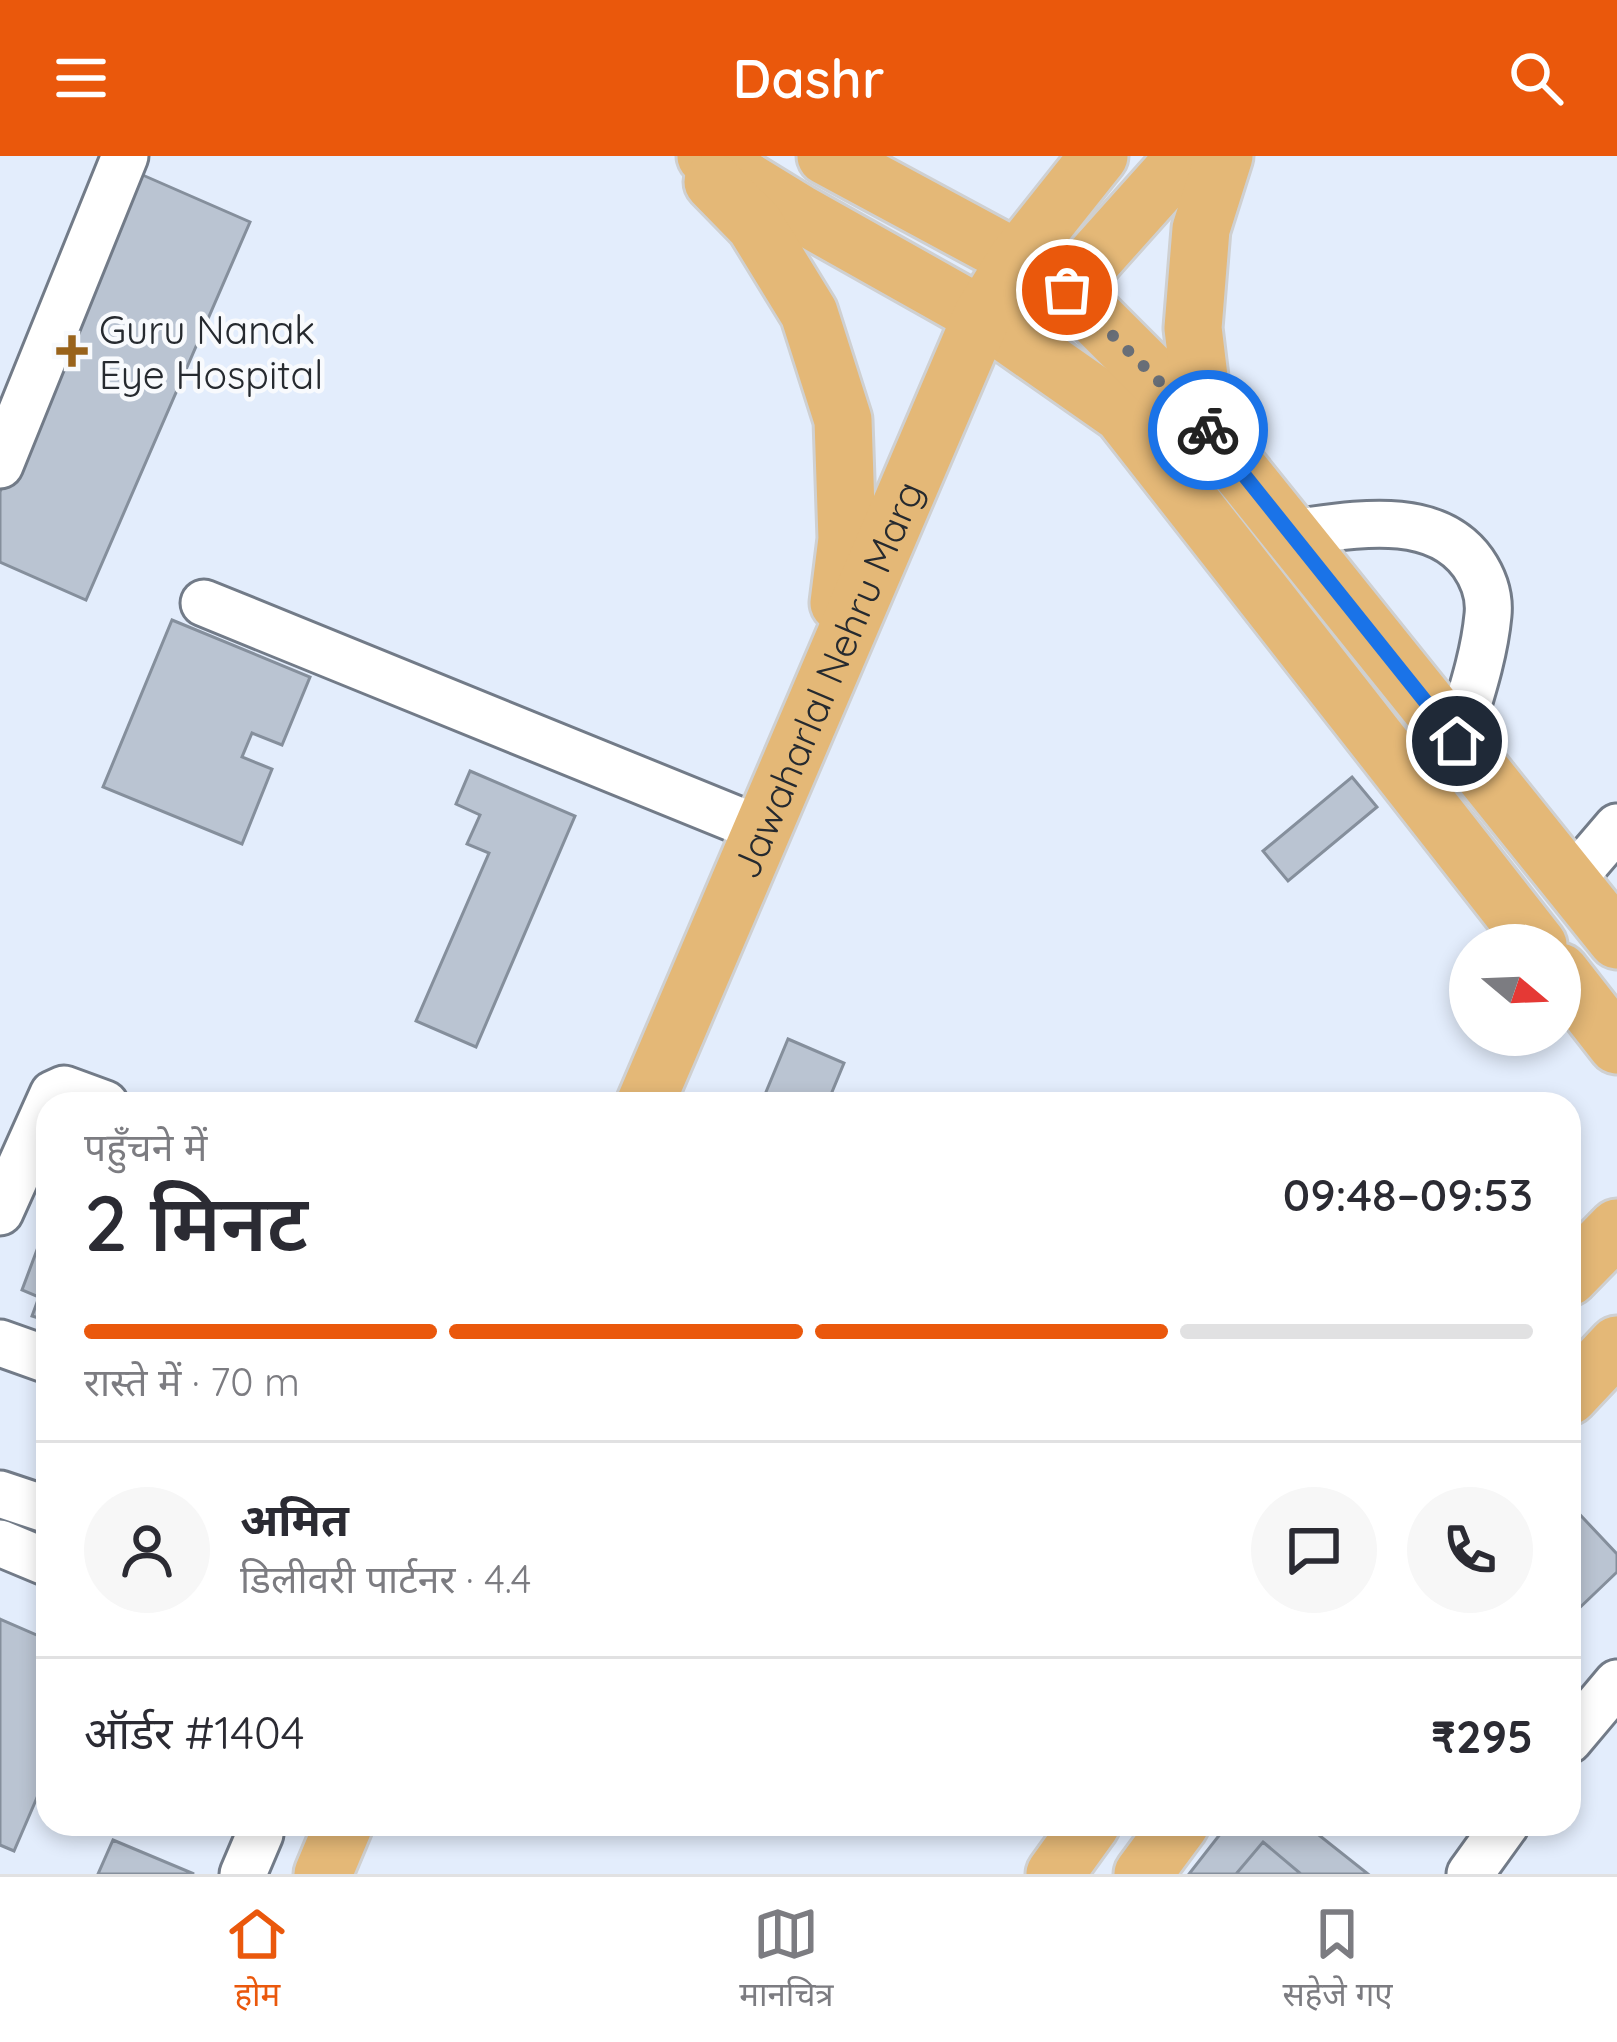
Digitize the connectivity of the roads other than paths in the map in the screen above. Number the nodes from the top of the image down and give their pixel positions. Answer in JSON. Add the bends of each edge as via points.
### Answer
{"nodes":[{"id":1,"x":125,"y":156,"type":"edge"},
{"id":2,"x":687,"y":156,"type":"edge"},
{"id":3,"x":706,"y":156,"type":"edge"},
{"id":4,"x":826,"y":156,"type":"edge"},
{"id":5,"x":1099,"y":156,"type":"edge"},
{"id":6,"x":1186,"y":156,"type":"edge"},
{"id":7,"x":1224,"y":156,"type":"edge"},
{"id":8,"x":1017,"y":259,"type":"junction"},
{"id":9,"x":1067,"y":290,"type":"junction"},
{"id":10,"x":982,"y":316,"type":"junction"},
{"id":11,"x":1030,"y":347,"type":"junction"},
{"id":12,"x":1205,"y":427,"type":"junction"},
{"id":13,"x":0,"y":465,"type":"edge"},
{"id":14,"x":1291,"y":533,"type":"junction"},
{"id":15,"x":204,"y":603,"type":"dead end"},
{"id":16,"x":830,"y":667,"type":"junction"},
{"id":17,"x":1457,"y":741,"type":"junction"},
{"id":18,"x":1617,"y":827,"type":"edge"},
{"id":19,"x":761,"y":830,"type":"junction"},
{"id":20,"x":1570,"y":882,"type":"junction"},
{"id":21,"x":1522,"y":924,"type":"edge"},
{"id":22,"x":1617,"y":940,"type":"edge"},
{"id":23,"x":1581,"y":1000,"type":"edge"},
{"id":24,"x":1617,"y":1045,"type":"edge"},
{"id":25,"x":650,"y":1092,"type":"edge"},
{"id":26,"x":36,"y":1132,"type":"edge"},
{"id":27,"x":0,"y":1212,"type":"edge"},
{"id":28,"x":1617,"y":1228,"type":"edge"},
{"id":29,"x":1581,"y":1265,"type":"edge"},
{"id":30,"x":0,"y":1343,"type":"edge"},
{"id":31,"x":1617,"y":1345,"type":"edge"},
{"id":32,"x":36,"y":1356,"type":"edge"},
{"id":33,"x":1581,"y":1383,"type":"edge"},
{"id":34,"x":0,"y":1494,"type":"edge"},
{"id":35,"x":36,"y":1506,"type":"edge"},
{"id":36,"x":0,"y":1543,"type":"edge"},
{"id":37,"x":36,"y":1558,"type":"edge"},
{"id":38,"x":1617,"y":1683,"type":"edge"},
{"id":39,"x":1581,"y":1726,"type":"edge"},
{"id":40,"x":257,"y":1836,"type":"edge"},
{"id":41,"x":339,"y":1836,"type":"edge"},
{"id":42,"x":1081,"y":1836,"type":"edge"},
{"id":43,"x":1171,"y":1836,"type":"edge"},
{"id":44,"x":1497,"y":1836,"type":"edge"},
{"id":45,"x":243,"y":1874,"type":"edge"},
{"id":46,"x":323,"y":1874,"type":"edge"},
{"id":47,"x":1054,"y":1874,"type":"edge"},
{"id":48,"x":1143,"y":1874,"type":"edge"},
{"id":49,"x":1470,"y":1874,"type":"edge"}],
"edges":[{"from":1,"to":13,"type":"street"},
{"from":2,"to":16,"type":"main road","via":[[755,225],[809,314],[843,420],[848,539]]},
{"from":3,"to":10,"type":"main road"},
{"from":4,"to":8,"type":"main road"},
{"from":5,"to":8,"type":"main road","name":"Jawaharlal Nehru Marg"},
{"from":6,"to":9,"type":"main road"},
{"from":7,"to":12,"type":"main road","via":[[1201,229],[1193,328]]},
{"from":8,"to":9,"type":"main road"},
{"from":8,"to":10,"type":"main road","name":"Jawaharlal Nehru Marg"},
{"from":9,"to":11,"type":"main road"},
{"from":9,"to":12,"type":"main road"},
{"from":10,"to":11,"type":"main road"},
{"from":10,"to":16,"type":"main road","name":"Jawaharlal Nehru Marg"},
{"from":11,"to":21,"type":"main road","via":[[1122,415]]},
{"from":12,"to":14,"type":"main road"},
{"from":14,"to":17,"type":"main road"},
{"from":14,"to":17,"type":"street","via":[[1401,526],[1439,533],[1467,555],[1484,580],[1489,610]]},
{"from":15,"to":19,"type":"street"},
{"from":16,"to":19,"type":"main road","name":"Jawaharlal Nehru Marg"},
{"from":17,"to":20,"type":"main road"},
{"from":18,"to":20,"type":"street"},
{"from":19,"to":25,"type":"main road","name":"Jawaharlal Nehru Marg"},
{"from":20,"to":22,"type":"main road"},
{"from":23,"to":24,"type":"main road"},
{"from":26,"to":27,"type":"street"},
{"from":28,"to":29,"type":"main road"},
{"from":30,"to":32,"type":"street"},
{"from":31,"to":33,"type":"main road"},
{"from":34,"to":35,"type":"street"},
{"from":36,"to":37,"type":"street"},
{"from":38,"to":39,"type":"street"},
{"from":40,"to":45,"type":"street"},
{"from":41,"to":46,"type":"main road"},
{"from":42,"to":47,"type":"main road"},
{"from":43,"to":48,"type":"main road"},
{"from":44,"to":49,"type":"street"}]}
